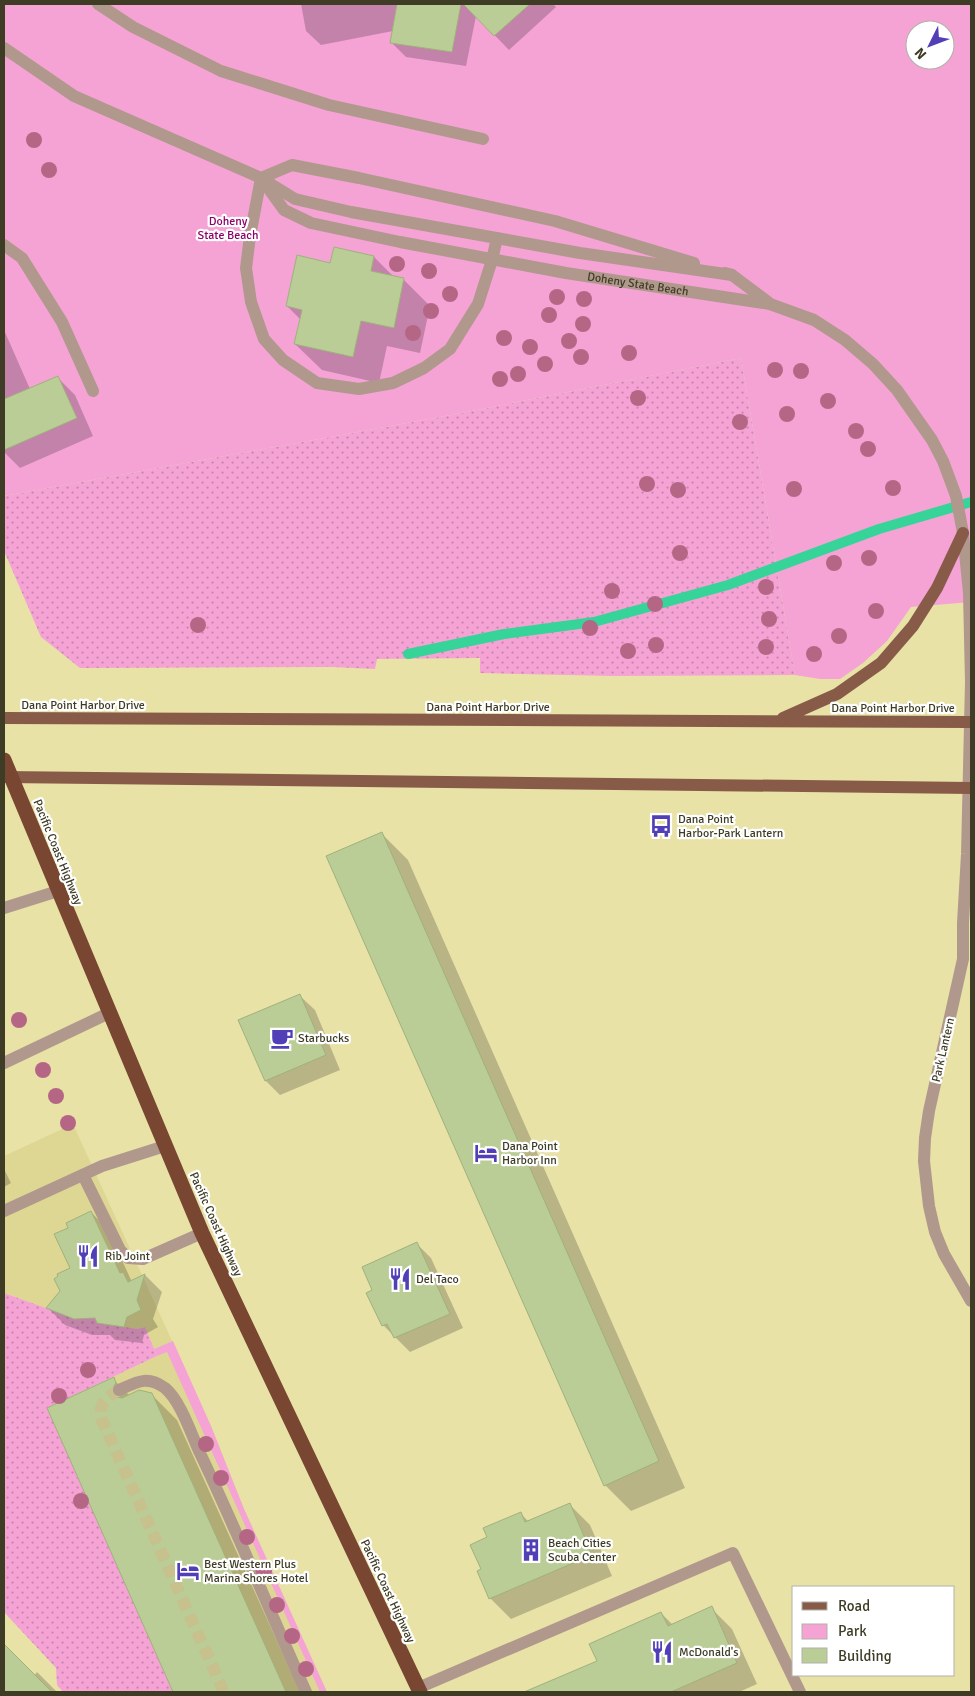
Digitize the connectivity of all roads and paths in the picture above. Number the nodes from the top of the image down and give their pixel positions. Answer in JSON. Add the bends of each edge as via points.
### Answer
{"nodes":[{"id":1,"x":98,"y":4,"type":"edge"},
{"id":2,"x":4,"y":48,"type":"edge"},
{"id":3,"x":483,"y":139,"type":"dead end"},
{"id":4,"x":261,"y":178,"type":"junction"},
{"id":5,"x":497,"y":238,"type":"junction"},
{"id":6,"x":4,"y":245,"type":"edge"},
{"id":7,"x":492,"y":260,"type":"junction"},
{"id":8,"x":732,"y":275,"type":"junction"},
{"id":9,"x":770,"y":304,"type":"junction"},
{"id":10,"x":93,"y":391,"type":"dead end"},
{"id":11,"x":963,"y":533,"type":"junction"},
{"id":12,"x":4,"y":718,"type":"edge"},
{"id":13,"x":776,"y":721,"type":"junction"},
{"id":14,"x":971,"y":722,"type":"edge"},
{"id":15,"x":4,"y":760,"type":"edge"},
{"id":16,"x":7,"y":777,"type":"edge"},
{"id":17,"x":970,"y":788,"type":"edge"},
{"id":18,"x":58,"y":891,"type":"junction"},
{"id":19,"x":4,"y":908,"type":"edge"},
{"id":20,"x":109,"y":1013,"type":"junction"},
{"id":21,"x":4,"y":1063,"type":"edge"},
{"id":22,"x":165,"y":1146,"type":"junction"},
{"id":23,"x":83,"y":1176,"type":"junction"},
{"id":24,"x":4,"y":1211,"type":"edge"},
{"id":25,"x":202,"y":1233,"type":"junction"},
{"id":26,"x":971,"y":1301,"type":"edge"},
{"id":27,"x":119,"y":1390,"type":"tunnel mouth"},
{"id":28,"x":792,"y":1675,"type":"edge"},
{"id":29,"x":792,"y":1676,"type":"edge"},
{"id":30,"x":419,"y":1690,"type":"edge"},
{"id":31,"x":306,"y":1692,"type":"edge"},
{"id":32,"x":800,"y":1692,"type":"edge"}],
"edges":[{"from":1,"to":3,"type":"street","via":[[133,27],[221,71],[329,106]]},
{"from":2,"to":4,"type":"street","via":[[74,96]]},
{"from":4,"to":5,"type":"street","via":[[295,199]]},
{"from":4,"to":7,"type":"street","name":"Doheny State Beach","via":[[284,210],[311,223]]},
{"from":4,"to":7,"type":"street","via":[[246,268],[251,302],[264,339],[283,360],[317,383],[359,389],[393,382],[424,368],[450,349],[466,324],[478,304]]},
{"from":4,"to":8,"type":"street","name":"Doheny State Beach","via":[[292,165],[359,178],[555,221]]},
{"from":5,"to":7,"type":"street"},
{"from":5,"to":8,"type":"street"},
{"from":6,"to":10,"type":"street","via":[[22,258],[62,322]]},
{"from":7,"to":9,"type":"street","name":"Doheny State Beach"},
{"from":8,"to":9,"type":"street","name":"Doheny State Beach"},
{"from":9,"to":11,"type":"street","name":"Doheny State Beach","via":[[814,320],[845,340],[897,390],[943,461],[956,496]]},
{"from":11,"to":13,"type":"main road","via":[[928,603],[881,663],[837,694]]},
{"from":11,"to":14,"type":"street","name":"Doheny State Beach","via":[[969,592]]},
{"from":12,"to":13,"type":"main road","name":"Dana Point Harbor Drive"},
{"from":13,"to":14,"type":"main road","name":"Dana Point Harbor Drive"},
{"from":14,"to":17,"type":"street","name":"Park Lantern"},
{"from":15,"to":16,"type":"highway","name":"Pacific Coast Highway"},
{"from":16,"to":17,"type":"main road"},
{"from":16,"to":18,"type":"highway","name":"Pacific Coast Highway"},
{"from":17,"to":26,"type":"street","name":"Park Lantern","via":[[963,959],[929,1111],[924,1161],[935,1232]]},
{"from":18,"to":19,"type":"street"},
{"from":18,"to":20,"type":"highway","name":"Pacific Coast Highway"},
{"from":20,"to":21,"type":"street"},
{"from":20,"to":22,"type":"highway","name":"Pacific Coast Highway"},
{"from":22,"to":23,"type":"street","via":[[102,1166]]},
{"from":22,"to":25,"type":"highway","name":"Pacific Coast Highway"},
{"from":23,"to":24,"type":"street"},
{"from":23,"to":25,"type":"street","via":[[120,1250],[128,1258],[143,1259]]},
{"from":25,"to":30,"type":"highway","name":"Pacific Coast Highway"},
{"from":27,"to":31,"type":"street","via":[[146,1380],[159,1385],[172,1396],[211,1476]]},
{"from":28,"to":30,"type":"street","via":[[733,1553]]},
{"from":29,"to":32,"type":"street"}]}
